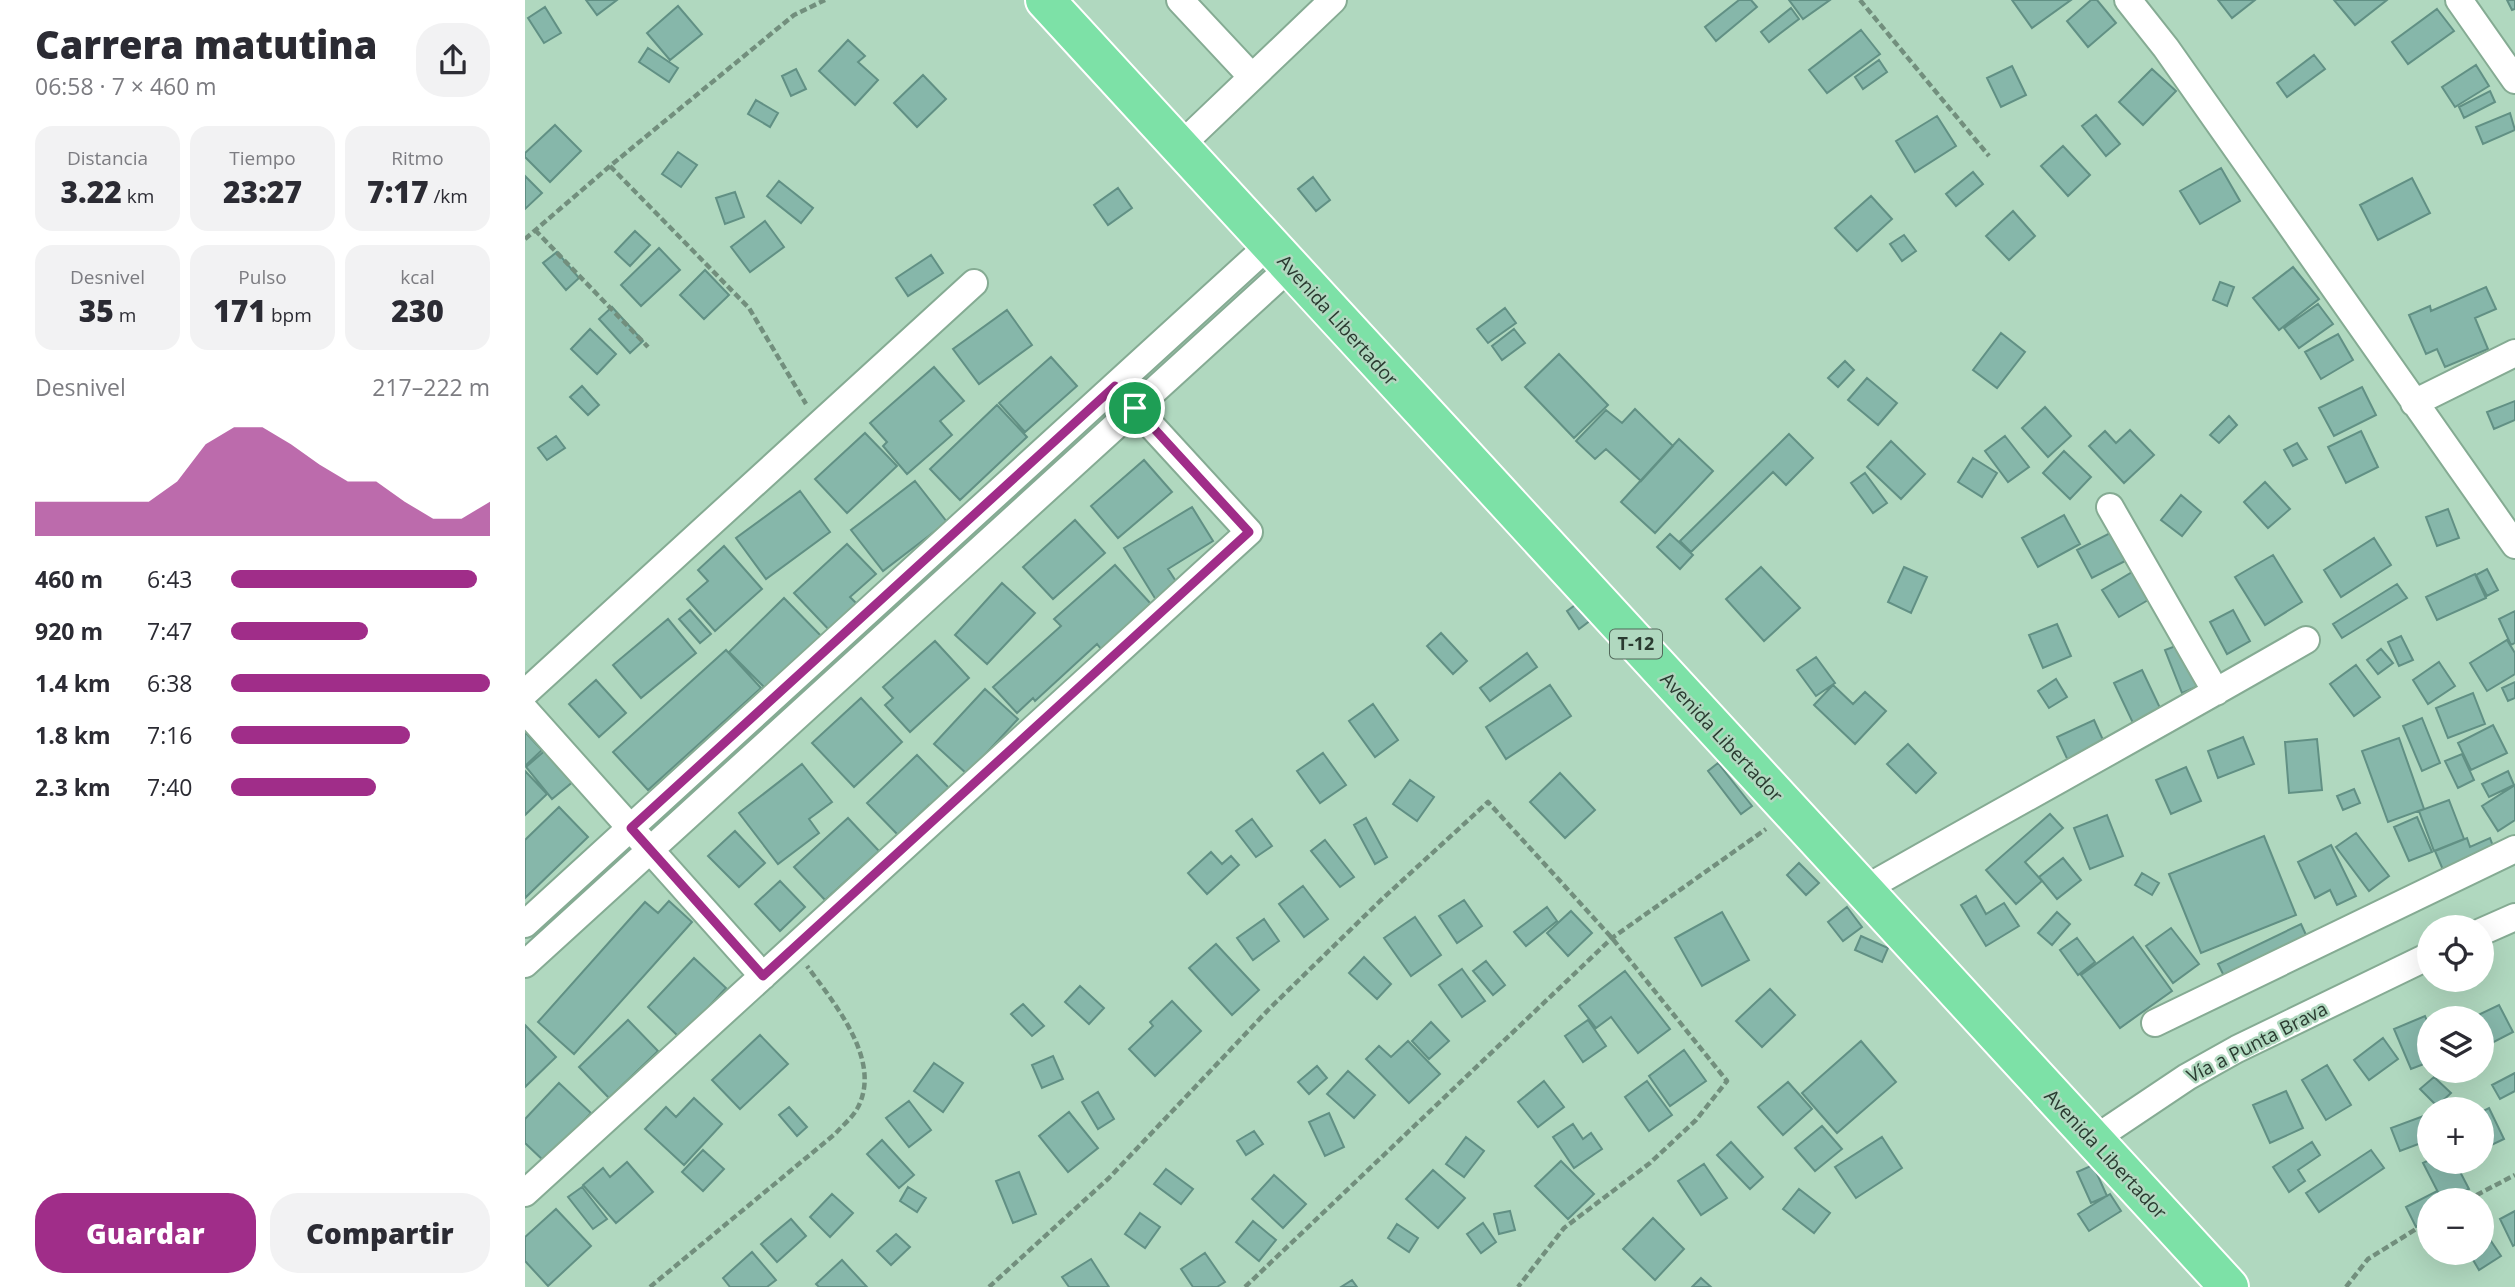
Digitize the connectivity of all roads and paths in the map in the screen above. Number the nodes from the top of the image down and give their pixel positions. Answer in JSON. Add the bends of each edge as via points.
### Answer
{"nodes":[{"id":1,"x":825,"y":0,"type":"edge"},
{"id":2,"x":1045,"y":0,"type":"edge"},
{"id":3,"x":1180,"y":0,"type":"edge"},
{"id":4,"x":1333,"y":0,"type":"edge"},
{"id":5,"x":1860,"y":0,"type":"edge"},
{"id":6,"x":2128,"y":0,"type":"edge"},
{"id":7,"x":2459,"y":0,"type":"edge"},
{"id":8,"x":1252,"y":77,"type":"junction"},
{"id":9,"x":2515,"y":79,"type":"edge"},
{"id":10,"x":1179,"y":147,"type":"junction"},
{"id":11,"x":1989,"y":156,"type":"dead end"},
{"id":12,"x":610,"y":166,"type":"junction"},
{"id":13,"x":535,"y":230,"type":"junction"},
{"id":14,"x":525,"y":239,"type":"edge"},
{"id":15,"x":1279,"y":256,"type":"junction"},
{"id":16,"x":974,"y":283,"type":"dead end"},
{"id":17,"x":648,"y":347,"type":"dead end"},
{"id":18,"x":2515,"y":353,"type":"edge"},
{"id":19,"x":1115,"y":386,"type":"junction"},
{"id":20,"x":2414,"y":403,"type":"junction"},
{"id":21,"x":1135,"y":408,"type":"junction"},
{"id":22,"x":819,"y":425,"type":"junction"},
{"id":23,"x":2110,"y":507,"type":"dead end"},
{"id":24,"x":2515,"y":545,"type":"edge"},
{"id":25,"x":2306,"y":640,"type":"dead end"},
{"id":26,"x":2215,"y":692,"type":"junction"},
{"id":27,"x":525,"y":693,"type":"edge"},
{"id":28,"x":525,"y":709,"type":"edge"},
{"id":29,"x":1791,"y":812,"type":"junction"},
{"id":30,"x":631,"y":828,"type":"junction"},
{"id":31,"x":2515,"y":849,"type":"edge"},
{"id":32,"x":650,"y":850,"type":"junction"},
{"id":33,"x":1863,"y":890,"type":"junction"},
{"id":34,"x":2515,"y":917,"type":"edge"},
{"id":35,"x":525,"y":924,"type":"edge"},
{"id":36,"x":2494,"y":926,"type":"edge"},
{"id":37,"x":1612,"y":938,"type":"junction"},
{"id":38,"x":793,"y":948,"type":"junction"},
{"id":39,"x":2417,"y":962,"type":"edge"},
{"id":40,"x":525,"y":964,"type":"edge"},
{"id":41,"x":763,"y":976,"type":"junction"},
{"id":42,"x":2155,"y":1023,"type":"dead end"},
{"id":43,"x":2093,"y":1140,"type":"junction"},
{"id":44,"x":2515,"y":1175,"type":"edge"},
{"id":45,"x":2490,"y":1188,"type":"edge"},
{"id":46,"x":525,"y":1193,"type":"edge"},
{"id":47,"x":2417,"y":1228,"type":"edge"},
{"id":48,"x":650,"y":1287,"type":"edge"},
{"id":49,"x":989,"y":1287,"type":"edge"},
{"id":50,"x":1245,"y":1287,"type":"edge"},
{"id":51,"x":1518,"y":1287,"type":"edge"},
{"id":52,"x":2229,"y":1287,"type":"edge"},
{"id":53,"x":2346,"y":1287,"type":"edge"}],
"edges":[{"from":1,"to":12,"type":"path","via":[[794,15]]},
{"from":2,"to":10,"type":"highway","name":"Avenida Libertador","number":"T-12"},
{"from":3,"to":8,"type":"street"},
{"from":4,"to":8,"type":"street"},
{"from":5,"to":11,"type":"path"},
{"from":6,"to":20,"type":"street"},
{"from":7,"to":9,"type":"street"},
{"from":8,"to":10,"type":"street"},
{"from":10,"to":15,"type":"highway","name":"Avenida Libertador","number":"T-12"},
{"from":12,"to":13,"type":"path"},
{"from":12,"to":22,"type":"path","via":[[749,308]]},
{"from":13,"to":14,"type":"path"},
{"from":13,"to":17,"type":"path"},
{"from":15,"to":19,"type":"street"},
{"from":15,"to":21,"type":"street"},
{"from":15,"to":29,"type":"highway","name":"Avenida Libertador","number":"T-12"},
{"from":16,"to":22,"type":"street"},
{"from":18,"to":20,"type":"street"},
{"from":19,"to":21,"type":"street"},
{"from":19,"to":30,"type":"street"},
{"from":20,"to":24,"type":"street"},
{"from":21,"to":32,"type":"street"},
{"from":21,"to":38,"type":"street","via":[[1249,532]]},
{"from":22,"to":27,"type":"street"},
{"from":23,"to":26,"type":"street"},
{"from":25,"to":26,"type":"street"},
{"from":26,"to":33,"type":"street"},
{"from":28,"to":30,"type":"street"},
{"from":29,"to":33,"type":"highway","name":"Avenida Libertador","number":"T-12"},
{"from":29,"to":37,"type":"path"},
{"from":30,"to":32,"type":"street"},
{"from":30,"to":35,"type":"street"},
{"from":31,"to":42,"type":"street"},
{"from":32,"to":40,"type":"street"},
{"from":32,"to":41,"type":"street"},
{"from":33,"to":43,"type":"highway","name":"Avenida Libertador","number":"T-12"},
{"from":34,"to":36,"type":"street"},
{"from":37,"to":49,"type":"path","via":[[1488,802],[1269,1009],[1109,1178]]},
{"from":37,"to":50,"type":"path"},
{"from":37,"to":51,"type":"path","via":[[1727,1081],[1696,1120],[1650,1163],[1563,1228]]},
{"from":38,"to":41,"type":"street"},
{"from":38,"to":48,"type":"path","via":[[856,1039],[864,1077],[857,1109],[835,1134]]},
{"from":39,"to":43,"type":"street","name":"Vía a Punta Brava","via":[[2237,1049]]},
{"from":41,"to":46,"type":"street"},
{"from":43,"to":52,"type":"highway","name":"Avenida Libertador","number":"T-12"},
{"from":44,"to":45,"type":"path"},
{"from":47,"to":53,"type":"path","via":[[2368,1259]]}]}
